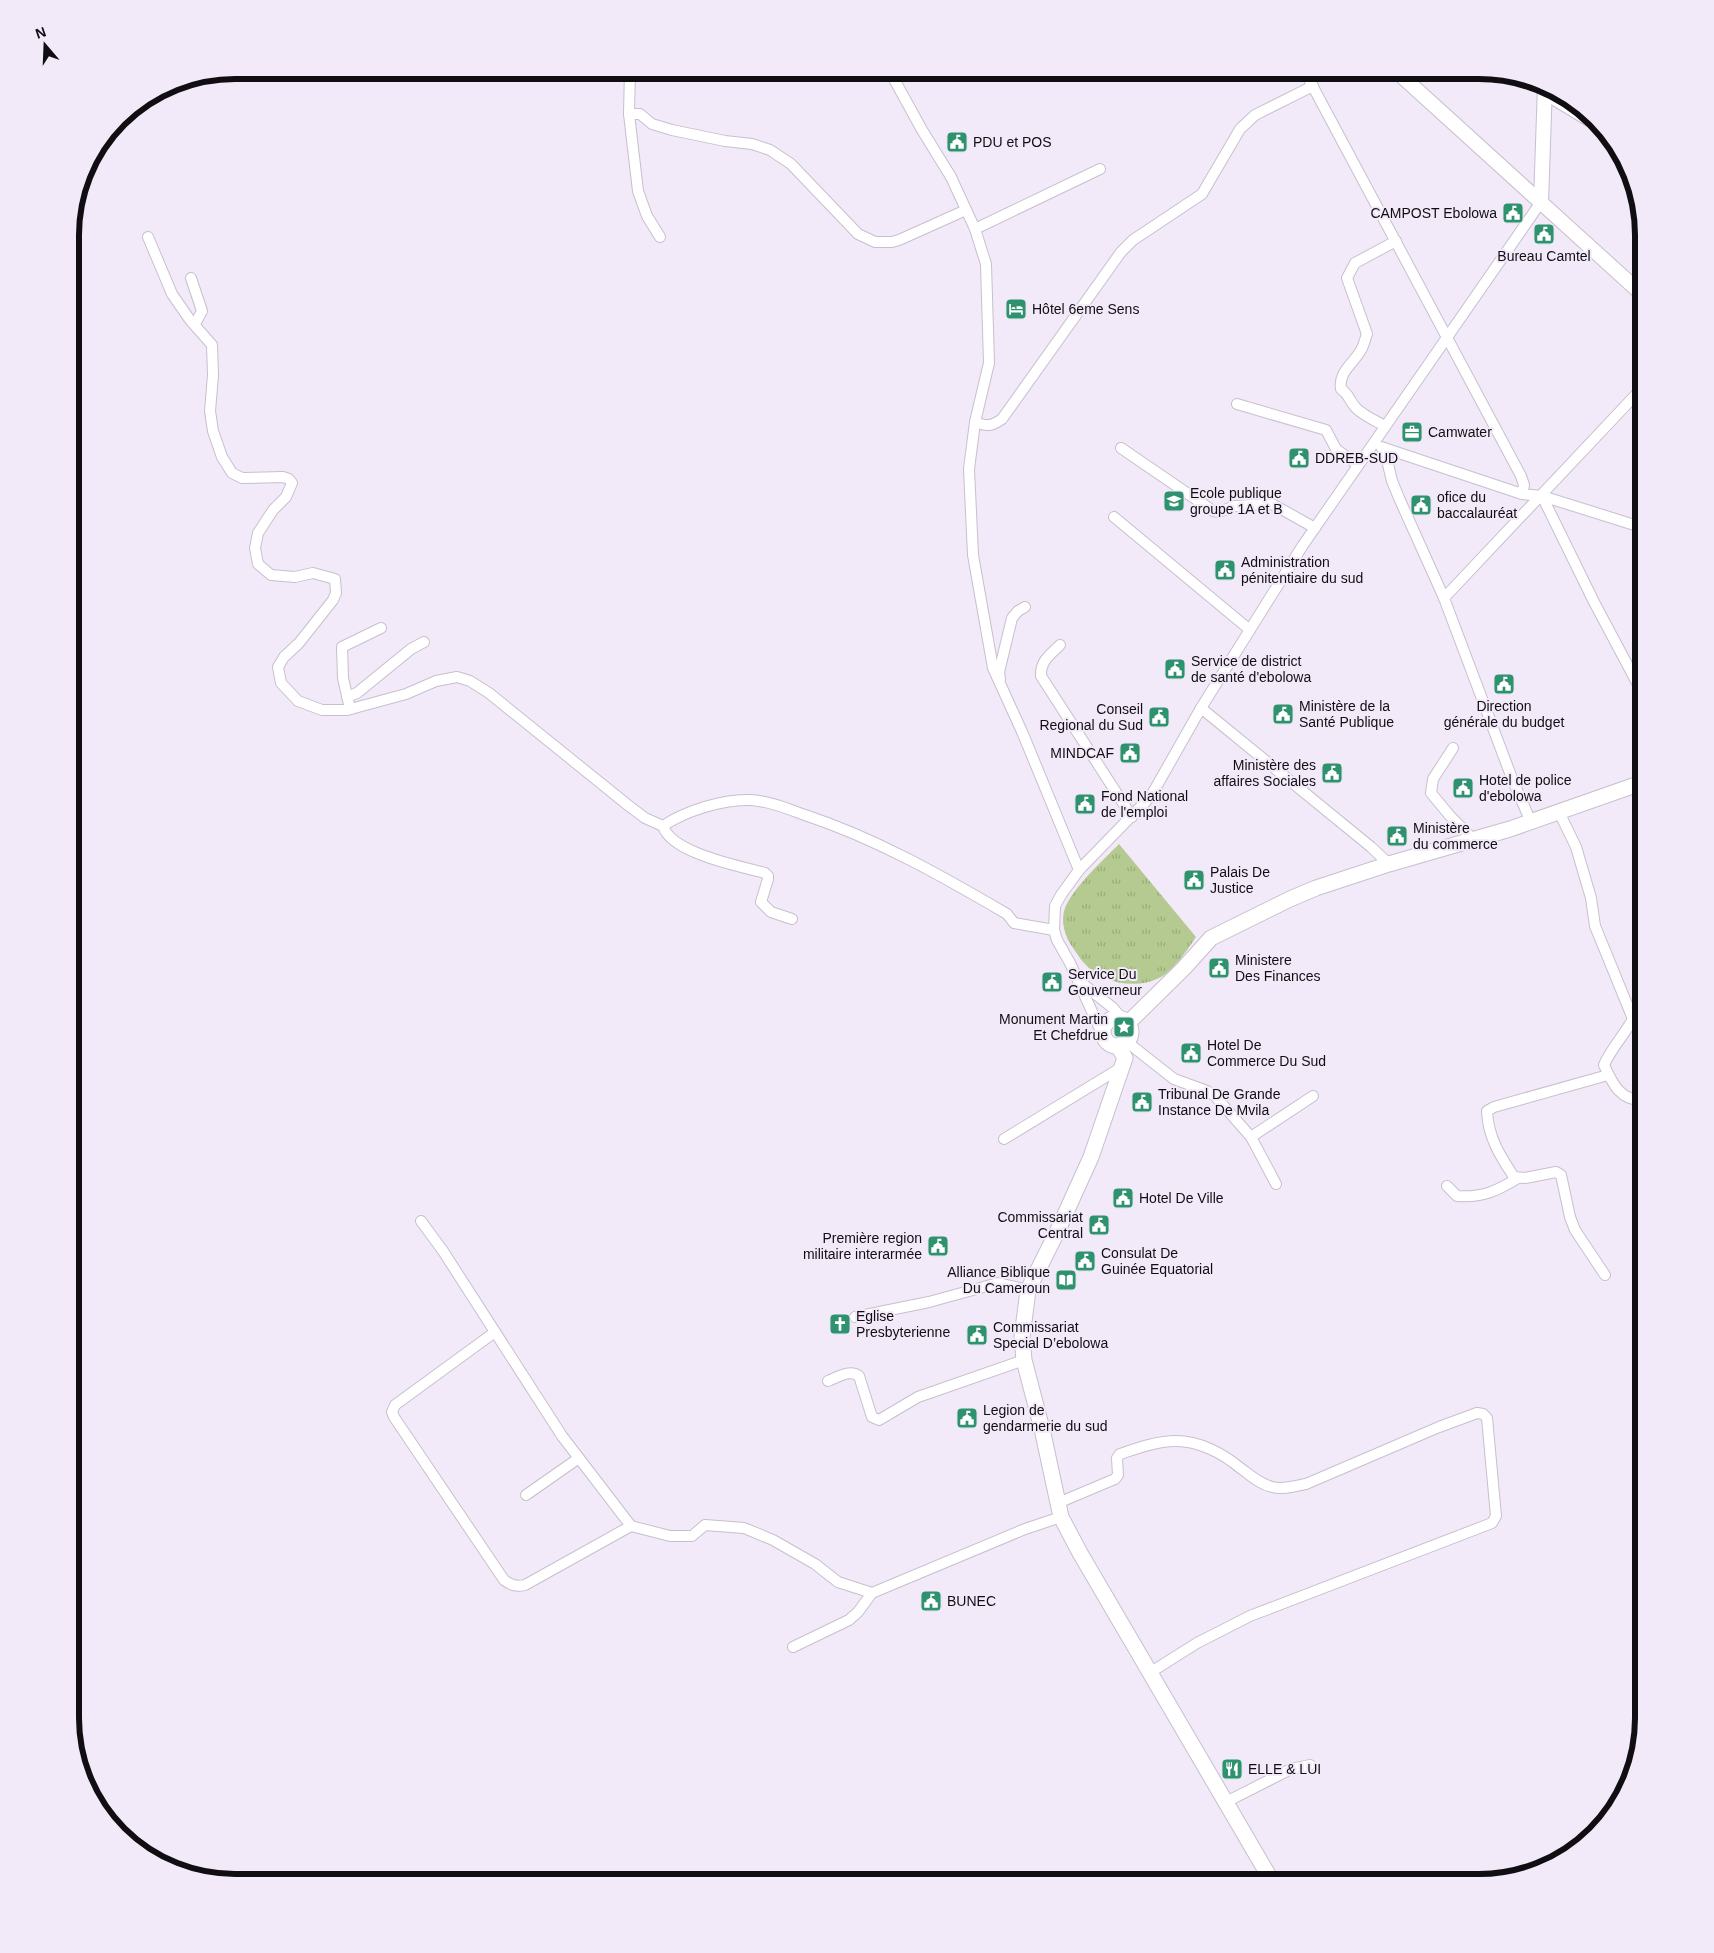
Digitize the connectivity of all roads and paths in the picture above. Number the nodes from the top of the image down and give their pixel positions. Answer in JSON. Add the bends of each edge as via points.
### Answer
{"nodes":[{"id":1,"x":630,"y":79,"type":"edge"},
{"id":2,"x":894,"y":79,"type":"edge"},
{"id":3,"x":1309,"y":79,"type":"edge"},
{"id":4,"x":1405,"y":79,"type":"edge"},
{"id":5,"x":1313,"y":86,"type":"junction"},
{"id":6,"x":1545,"y":94,"type":"edge"},
{"id":7,"x":628,"y":114,"type":"junction"},
{"id":8,"x":1100,"y":169,"type":"dead end"},
{"id":9,"x":1541,"y":202,"type":"junction"},
{"id":10,"x":966,"y":210,"type":"junction"},
{"id":11,"x":975,"y":229,"type":"junction"},
{"id":12,"x":148,"y":237,"type":"dead end"},
{"id":13,"x":660,"y":237,"type":"dead end"},
{"id":14,"x":1396,"y":241,"type":"junction"},
{"id":15,"x":191,"y":278,"type":"dead end"},
{"id":16,"x":1635,"y":288,"type":"edge"},
{"id":17,"x":194,"y":324,"type":"junction"},
{"id":18,"x":1448,"y":338,"type":"junction"},
{"id":19,"x":1635,"y":396,"type":"edge"},
{"id":20,"x":1237,"y":404,"type":"dead end"},
{"id":21,"x":975,"y":422,"type":"junction"},
{"id":22,"x":1385,"y":426,"type":"junction"},
{"id":23,"x":1373,"y":443,"type":"junction"},
{"id":24,"x":1121,"y":448,"type":"dead end"},
{"id":25,"x":1384,"y":448,"type":"junction"},
{"id":26,"x":1358,"y":465,"type":"junction"},
{"id":27,"x":1522,"y":494,"type":"junction"},
{"id":28,"x":1542,"y":496,"type":"junction"},
{"id":29,"x":1114,"y":517,"type":"dead end"},
{"id":30,"x":1635,"y":525,"type":"edge"},
{"id":31,"x":1315,"y":528,"type":"junction"},
{"id":32,"x":1444,"y":598,"type":"junction"},
{"id":33,"x":1025,"y":607,"type":"dead end"},
{"id":34,"x":381,"y":628,"type":"dead end"},
{"id":35,"x":1250,"y":630,"type":"junction"},
{"id":36,"x":424,"y":642,"type":"dead end"},
{"id":37,"x":1060,"y":646,"type":"dead end"},
{"id":38,"x":1635,"y":678,"type":"edge"},
{"id":39,"x":1002,"y":692,"type":"junction"},
{"id":40,"x":347,"y":697,"type":"junction"},
{"id":41,"x":1201,"y":708,"type":"junction"},
{"id":42,"x":350,"y":709,"type":"junction"},
{"id":43,"x":1453,"y":748,"type":"dead end"},
{"id":44,"x":1635,"y":785,"type":"edge"},
{"id":45,"x":1559,"y":812,"type":"junction"},
{"id":46,"x":1132,"y":817,"type":"junction"},
{"id":47,"x":1531,"y":822,"type":"junction"},
{"id":48,"x":663,"y":826,"type":"junction"},
{"id":49,"x":1474,"y":840,"type":"junction"},
{"id":50,"x":1389,"y":864,"type":"junction"},
{"id":51,"x":1079,"y":870,"type":"junction"},
{"id":52,"x":792,"y":919,"type":"dead end"},
{"id":53,"x":1054,"y":930,"type":"junction"},
{"id":54,"x":1078,"y":981,"type":"junction"},
{"id":55,"x":1633,"y":1019,"type":"joint"},
{"id":56,"x":1126,"y":1021,"type":"junction"},
{"id":57,"x":1103,"y":1032,"type":"junction"},
{"id":58,"x":1122,"y":1044,"type":"junction"},
{"id":59,"x":1122,"y":1067,"type":"junction"},
{"id":60,"x":1608,"y":1075,"type":"junction"},
{"id":61,"x":1313,"y":1096,"type":"dead end"},
{"id":62,"x":1635,"y":1100,"type":"edge"},
{"id":63,"x":1251,"y":1137,"type":"junction"},
{"id":64,"x":1004,"y":1139,"type":"dead end"},
{"id":65,"x":1518,"y":1178,"type":"junction"},
{"id":66,"x":1276,"y":1184,"type":"dead end"},
{"id":67,"x":1447,"y":1186,"type":"dead end"},
{"id":68,"x":421,"y":1221,"type":"dead end"},
{"id":69,"x":1605,"y":1274,"type":"dead end"},
{"id":70,"x":1028,"y":1290,"type":"junction"},
{"id":71,"x":855,"y":1317,"type":"dead end"},
{"id":72,"x":495,"y":1332,"type":"junction"},
{"id":73,"x":1024,"y":1360,"type":"junction"},
{"id":74,"x":828,"y":1381,"type":"dead end"},
{"id":75,"x":579,"y":1458,"type":"junction"},
{"id":76,"x":526,"y":1495,"type":"dead end"},
{"id":77,"x":1060,"y":1510,"type":"junction"},
{"id":78,"x":631,"y":1526,"type":"junction"},
{"id":79,"x":872,"y":1593,"type":"junction"},
{"id":80,"x":793,"y":1647,"type":"dead end"},
{"id":81,"x":1151,"y":1672,"type":"junction"},
{"id":82,"x":1310,"y":1765,"type":"dead end"},
{"id":83,"x":1226,"y":1802,"type":"junction"},
{"id":84,"x":1268,"y":1874,"type":"edge"}],
"edges":[{"from":1,"to":7,"type":"street"},
{"from":2,"to":10,"type":"street"},
{"from":3,"to":5,"type":"street"},
{"from":4,"to":9,"type":"main road"},
{"from":5,"to":14,"type":"street"},
{"from":5,"to":21,"type":"street","via":[[1255,115],[1240,128],[1202,194],[1133,240],[1121,252],[1002,419],[986,427]]},
{"from":6,"to":9,"type":"main road"},
{"from":7,"to":10,"type":"street","via":[[640,114],[652,124],[672,130],[770,150],[790,164],[858,234],[875,242],[899,240]]},
{"from":7,"to":13,"type":"street","via":[[638,191],[647,216]]},
{"from":8,"to":11,"type":"street"},
{"from":9,"to":16,"type":"main road"},
{"from":9,"to":18,"type":"street"},
{"from":10,"to":11,"type":"street"},
{"from":11,"to":21,"type":"street","via":[[986,264],[989,363]]},
{"from":12,"to":17,"type":"street","via":[[172,294]]},
{"from":14,"to":18,"type":"street"},
{"from":14,"to":22,"type":"street","via":[[1355,264],[1346,278],[1367,334],[1361,351],[1349,364],[1340,383],[1341,389],[1358,410]]},
{"from":15,"to":17,"type":"street","via":[[202,311]]},
{"from":17,"to":42,"type":"street","via":[[212,345],[210,411],[212,431],[222,457],[232,473],[242,478],[283,477],[292,483],[286,497],[258,533],[255,548],[258,564],[271,575],[313,573],[336,579],[333,600],[278,667],[281,683],[298,701],[322,710]]},
{"from":18,"to":22,"type":"street"},
{"from":18,"to":27,"type":"street","via":[[1521,476],[1524,484]]},
{"from":19,"to":28,"type":"street"},
{"from":20,"to":26,"type":"street","via":[[1326,430],[1336,450]]},
{"from":21,"to":39,"type":"street","via":[[969,469],[973,556],[992,668]]},
{"from":22,"to":23,"type":"street"},
{"from":23,"to":25,"type":"street"},
{"from":23,"to":26,"type":"street"},
{"from":24,"to":31,"type":"street","via":[[1213,511],[1269,504]]},
{"from":25,"to":27,"type":"street"},
{"from":25,"to":32,"type":"street","via":[[1392,481]]},
{"from":26,"to":31,"type":"street"},
{"from":27,"to":28,"type":"street"},
{"from":28,"to":30,"type":"street"},
{"from":28,"to":32,"type":"street"},
{"from":28,"to":38,"type":"street"},
{"from":29,"to":35,"type":"street"},
{"from":31,"to":35,"type":"street"},
{"from":32,"to":47,"type":"street"},
{"from":33,"to":39,"type":"street","via":[[1012,618],[1004,647],[999,672]]},
{"from":34,"to":40,"type":"street","via":[[342,647]]},
{"from":35,"to":41,"type":"street"},
{"from":36,"to":40,"type":"street","via":[[410,649],[358,693]]},
{"from":37,"to":46,"type":"street","via":[[1045,659],[1040,668],[1041,676]]},
{"from":39,"to":51,"type":"street","via":[[1023,734]]},
{"from":40,"to":42,"type":"street"},
{"from":41,"to":46,"type":"street","via":[[1151,796]]},
{"from":41,"to":50,"type":"street"},
{"from":42,"to":48,"type":"street","via":[[406,694],[436,680],[457,677],[470,681],[628,806]]},
{"from":43,"to":49,"type":"street","via":[[1433,779],[1431,793]]},
{"from":44,"to":45,"type":"highway"},
{"from":45,"to":47,"type":"highway"},
{"from":45,"to":55,"type":"street","via":[[1576,847],[1591,898],[1595,926]]},
{"from":46,"to":51,"type":"street"},
{"from":47,"to":49,"type":"highway"},
{"from":48,"to":52,"type":"street","via":[[666,834],[695,854],[765,873],[768,879],[761,902],[771,912]]},
{"from":48,"to":53,"type":"street","via":[[682,814],[725,803],[750,800],[771,804],[831,824],[913,860],[1007,914],[1014,922]]},
{"from":49,"to":50,"type":"highway"},
{"from":50,"to":56,"type":"highway","via":[[1316,888],[1211,938],[1184,968]]},
{"from":51,"to":53,"type":"street","via":[[1055,906]]},
{"from":53,"to":54,"type":"street"},
{"from":54,"to":56,"type":"street"},
{"from":54,"to":57,"type":"street"},
{"from":55,"to":60,"type":"street","via":[[1604,1065]]},
{"from":56,"to":57,"type":"highway","via":[[1113,1019],[1104,1026]]},
{"from":56,"to":58,"type":"highway","via":[[1131,1032]]},
{"from":57,"to":58,"type":"highway","via":[[1107,1042]]},
{"from":58,"to":59,"type":"highway","via":[[1125,1058]]},
{"from":58,"to":63,"type":"street","via":[[1174,1079],[1215,1096]]},
{"from":59,"to":64,"type":"street"},
{"from":59,"to":70,"type":"highway","via":[[1091,1157]]},
{"from":60,"to":62,"type":"street","via":[[1620,1094]]},
{"from":60,"to":65,"type":"street","via":[[1487,1111],[1497,1152]]},
{"from":61,"to":63,"type":"street"},
{"from":63,"to":66,"type":"street"},
{"from":65,"to":67,"type":"street","via":[[1497,1190],[1472,1197],[1457,1196]]},
{"from":65,"to":69,"type":"street","via":[[1556,1172],[1561,1175],[1570,1217]]},
{"from":68,"to":72,"type":"street"},
{"from":70,"to":71,"type":"street","via":[[998,1283],[929,1302]]},
{"from":70,"to":73,"type":"highway","via":[[1022,1337]]},
{"from":72,"to":75,"type":"street"},
{"from":72,"to":78,"type":"street","via":[[395,1406],[392,1412],[504,1580],[517,1587],[525,1585]]},
{"from":73,"to":74,"type":"street","via":[[918,1397],[879,1420],[872,1417],[859,1376],[848,1373]]},
{"from":73,"to":77,"type":"highway"},
{"from":75,"to":76,"type":"street"},
{"from":75,"to":78,"type":"street"},
{"from":77,"to":79,"type":"street","via":[[1025,1529]]},
{"from":77,"to":81,"type":"highway","via":[[1080,1553]]},
{"from":77,"to":81,"type":"street","via":[[1115,1479],[1120,1454],[1159,1442],[1178,1441],[1206,1447],[1260,1483],[1286,1488],[1306,1484],[1477,1413],[1487,1418],[1496,1516],[1492,1523],[1250,1616],[1197,1643]]},
{"from":78,"to":79,"type":"street","via":[[670,1536],[692,1536],[705,1525],[744,1528],[789,1548],[838,1582]]},
{"from":79,"to":80,"type":"street","via":[[849,1620]]},
{"from":81,"to":83,"type":"highway"},
{"from":82,"to":83,"type":"street","via":[[1291,1769]]},
{"from":83,"to":84,"type":"highway"}]}
